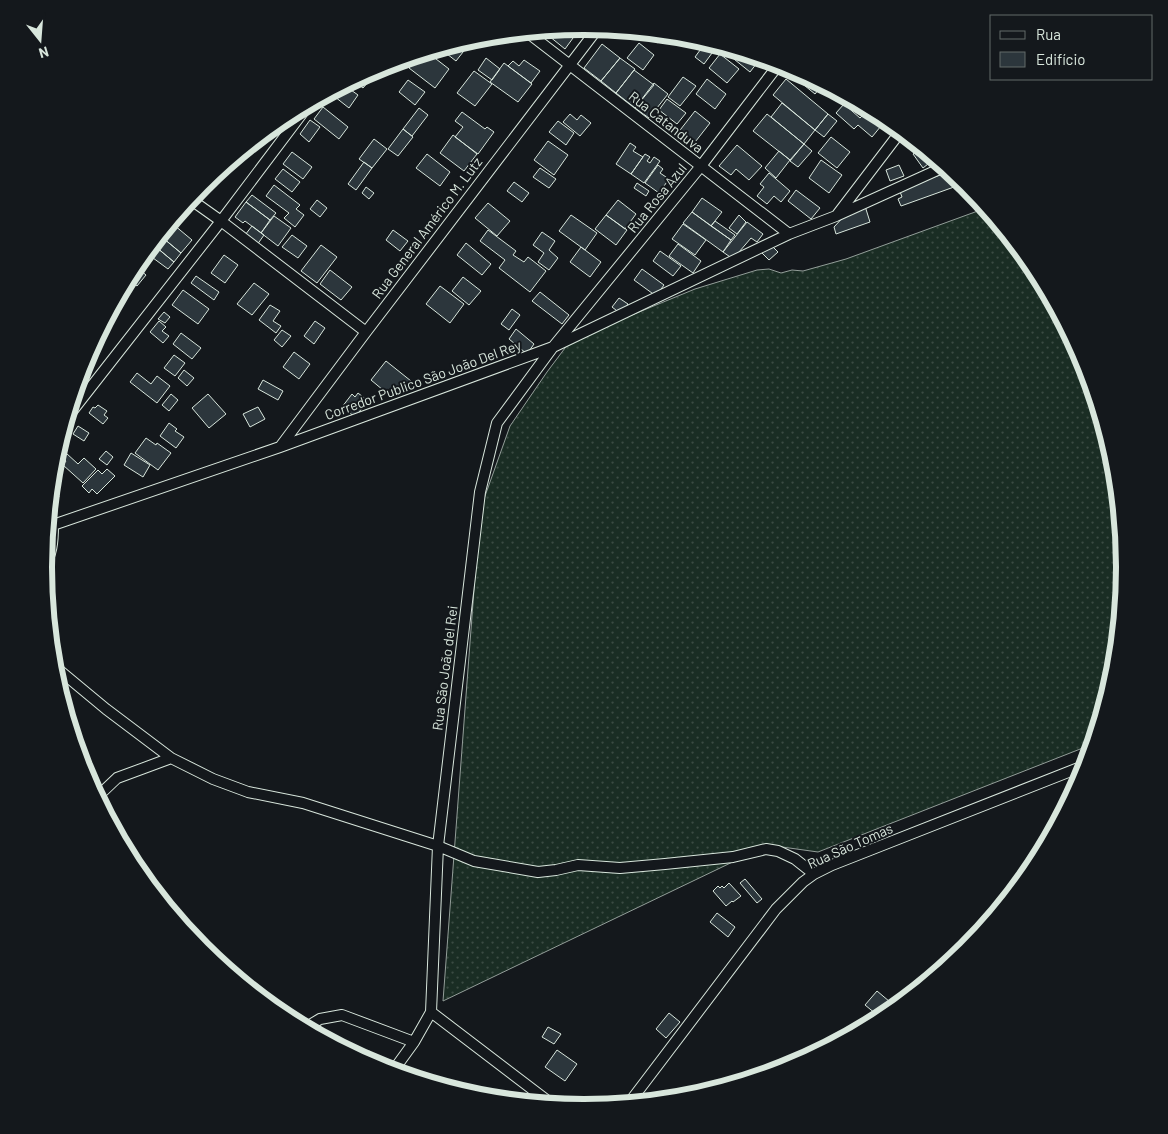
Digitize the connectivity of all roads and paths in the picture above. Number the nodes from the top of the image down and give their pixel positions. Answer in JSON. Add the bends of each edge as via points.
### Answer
{"nodes":[{"id":1,"x":593,"y":35,"type":"edge"},
{"id":2,"x":534,"y":38,"type":"edge"},
{"id":3,"x":570,"y":65,"type":"junction"},
{"id":4,"x":774,"y":70,"type":"edge"},
{"id":5,"x":298,"y":118,"type":"edge"},
{"id":6,"x":897,"y":137,"type":"edge"},
{"id":7,"x":701,"y":166,"type":"junction"},
{"id":8,"x":938,"y":170,"type":"edge"},
{"id":9,"x":196,"y":203,"type":"edge"},
{"id":10,"x":836,"y":216,"type":"junction"},
{"id":11,"x":221,"y":221,"type":"junction"},
{"id":12,"x":789,"y":234,"type":"junction"},
{"id":13,"x":366,"y":332,"type":"junction"},
{"id":14,"x":553,"y":348,"type":"junction"},
{"id":15,"x":77,"y":404,"type":"edge"},
{"id":16,"x":280,"y":447,"type":"junction"},
{"id":17,"x":54,"y":521,"type":"edge"},
{"id":18,"x":62,"y":673,"type":"edge"},
{"id":19,"x":171,"y":758,"type":"junction"},
{"id":20,"x":1077,"y":769,"type":"edge"},
{"id":21,"x":102,"y":793,"type":"edge"},
{"id":22,"x":438,"y":846,"type":"junction"},
{"id":23,"x":814,"y":874,"type":"junction"},
{"id":24,"x":431,"y":1012,"type":"junction"},
{"id":25,"x":312,"y":1024,"type":"edge"},
{"id":26,"x":414,"y":1042,"type":"junction"},
{"id":27,"x":397,"y":1065,"type":"edge"},
{"id":28,"x":633,"y":1096,"type":"edge"},
{"id":29,"x":544,"y":1097,"type":"edge"}],
"edges":[{"from":1,"to":3,"type":"street","name":"Rua General Américo M. Lutz"},
{"from":2,"to":3,"type":"street","name":"Rua Catanduva"},
{"from":3,"to":7,"type":"street","name":"Rua Catanduva"},
{"from":3,"to":13,"type":"street","name":"Rua General Américo M. Lutz"},
{"from":4,"to":7,"type":"street","name":"Rua Rosa Azul"},
{"from":5,"to":11,"type":"street"},
{"from":6,"to":10,"type":"street"},
{"from":7,"to":12,"type":"street","name":"Rua Catanduva"},
{"from":7,"to":14,"type":"street","name":"Rua Rosa Azul"},
{"from":8,"to":10,"type":"street"},
{"from":9,"to":11,"type":"street"},
{"from":10,"to":12,"type":"street","name":"Corredor Publico São João Del Rey"},
{"from":11,"to":13,"type":"street"},
{"from":11,"to":15,"type":"street"},
{"from":12,"to":14,"type":"street","name":"Corredor Publico São João Del Rey"},
{"from":13,"to":16,"type":"street","name":"Rua General Américo M. Lutz"},
{"from":14,"to":16,"type":"street","name":"Corredor Publico São João Del Rey"},
{"from":14,"to":22,"type":"street","name":"Rua São João del Rei","via":[[497,423],[480,492]]},
{"from":16,"to":17,"type":"street","name":"Corredor Publico São João Del Rey"},
{"from":18,"to":19,"type":"street"},
{"from":19,"to":21,"type":"street","via":[[117,778]]},
{"from":19,"to":22,"type":"street","via":[[248,792],[303,802]]},
{"from":20,"to":23,"type":"street","name":"Rua São Tomas"},
{"from":22,"to":23,"type":"street","via":[[474,860],[538,872],[578,865],[620,868],[666,864],[733,857],[766,849],[795,859]]},
{"from":22,"to":24,"type":"street","name":"Rua São João del Rei"},
{"from":23,"to":28,"type":"street","name":"Rua São Tomas","via":[[776,909]]},
{"from":24,"to":26,"type":"street"},
{"from":24,"to":29,"type":"street"},
{"from":25,"to":26,"type":"street","via":[[320,1019],[342,1015]]},
{"from":26,"to":27,"type":"street"}]}
